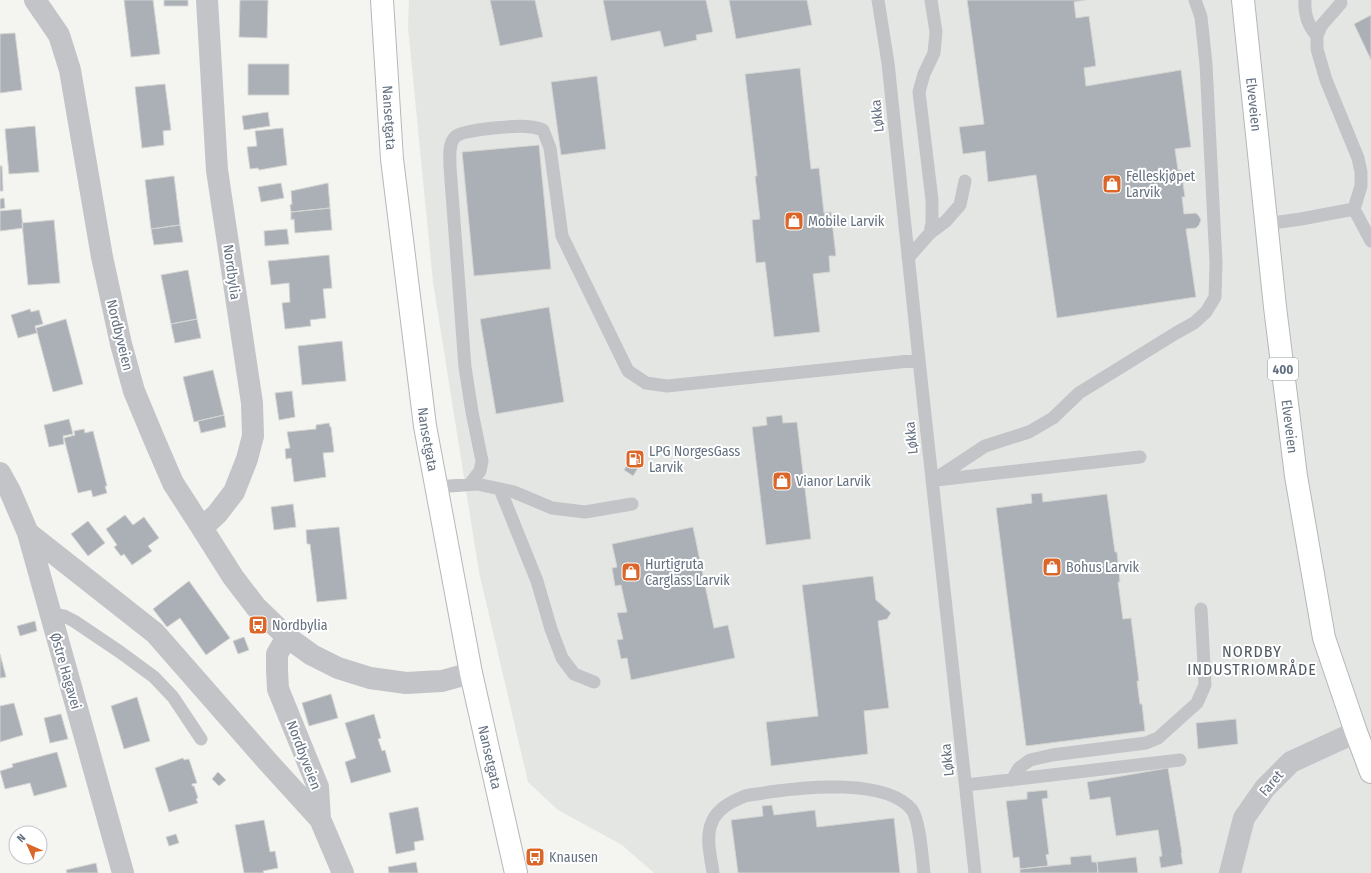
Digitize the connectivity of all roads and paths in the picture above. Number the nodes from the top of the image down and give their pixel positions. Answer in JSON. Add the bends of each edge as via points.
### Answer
{"nodes":[{"id":1,"x":35,"y":0,"type":"edge"},
{"id":2,"x":207,"y":0,"type":"edge"},
{"id":3,"x":382,"y":0,"type":"edge"},
{"id":4,"x":878,"y":0,"type":"edge"},
{"id":5,"x":931,"y":0,"type":"edge"},
{"id":6,"x":1195,"y":0,"type":"edge"},
{"id":7,"x":1243,"y":0,"type":"edge"},
{"id":8,"x":1305,"y":0,"type":"edge"},
{"id":9,"x":1340,"y":3,"type":"dead end"},
{"id":10,"x":1317,"y":36,"type":"junction"},
{"id":11,"x":966,"y":181,"type":"dead end"},
{"id":12,"x":1354,"y":209,"type":"junction"},
{"id":13,"x":1266,"y":224,"type":"junction"},
{"id":14,"x":930,"y":233,"type":"junction"},
{"id":15,"x":1371,"y":241,"type":"edge"},
{"id":16,"x":908,"y":258,"type":"junction"},
{"id":17,"x":919,"y":360,"type":"junction"},
{"id":18,"x":1140,"y":458,"type":"dead end"},
{"id":19,"x":0,"y":473,"type":"edge"},
{"id":20,"x":932,"y":481,"type":"junction"},
{"id":21,"x":470,"y":484,"type":"junction"},
{"id":22,"x":436,"y":486,"type":"junction"},
{"id":23,"x":500,"y":489,"type":"junction"},
{"id":24,"x":632,"y":504,"type":"dead end"},
{"id":25,"x":202,"y":528,"type":"junction"},
{"id":26,"x":28,"y":533,"type":"junction"},
{"id":27,"x":1200,"y":609,"type":"dead end"},
{"id":28,"x":50,"y":614,"type":"junction"},
{"id":29,"x":287,"y":637,"type":"junction"},
{"id":30,"x":470,"y":673,"type":"junction"},
{"id":31,"x":594,"y":682,"type":"dead end"},
{"id":32,"x":1356,"y":732,"type":"junction"},
{"id":33,"x":201,"y":739,"type":"dead end"},
{"id":34,"x":1180,"y":760,"type":"dead end"},
{"id":35,"x":1371,"y":772,"type":"edge"},
{"id":36,"x":1012,"y":780,"type":"junction"},
{"id":37,"x":966,"y":785,"type":"junction"},
{"id":38,"x":320,"y":820,"type":"junction"},
{"id":39,"x":123,"y":873,"type":"edge"},
{"id":40,"x":343,"y":873,"type":"edge"},
{"id":41,"x":516,"y":873,"type":"edge"},
{"id":42,"x":713,"y":873,"type":"edge"},
{"id":43,"x":924,"y":873,"type":"edge"},
{"id":44,"x":975,"y":873,"type":"edge"},
{"id":45,"x":1230,"y":873,"type":"edge"}],
"edges":[{"from":1,"to":25,"type":"street","name":"Nordbyveien","via":[[59,35],[70,70],[102,257],[134,391],[174,483]]},
{"from":2,"to":25,"type":"street","name":"Nordbylia","via":[[217,170],[252,403],[253,436],[234,492]]},
{"from":3,"to":22,"type":"main road","name":"Nansetgata","via":[[392,158],[425,426]]},
{"from":4,"to":16,"type":"lane","name":"Løkka","via":[[888,62]]},
{"from":5,"to":14,"type":"lane","via":[[936,32],[934,53],[924,74],[920,92],[932,200]]},
{"from":6,"to":20,"type":"lane","via":[[1201,17],[1206,64],[1216,263],[1215,297],[1206,312],[1194,323],[1080,393],[1053,418],[1029,432],[985,446]]},
{"from":7,"to":13,"type":"main road","name":"Elveveien","number":"400"},
{"from":8,"to":10,"type":"lane","via":[[1306,19]]},
{"from":9,"to":10,"type":"lane","via":[[1321,26]]},
{"from":10,"to":12,"type":"lane","via":[[1326,80],[1358,158],[1361,172],[1361,186]]},
{"from":11,"to":14,"type":"lane","via":[[960,205],[946,222]]},
{"from":12,"to":13,"type":"lane"},
{"from":12,"to":15,"type":"lane"},
{"from":13,"to":32,"type":"main road","name":"Elveveien","number":"400","via":[[1296,476],[1324,638]]},
{"from":14,"to":16,"type":"lane"},
{"from":16,"to":17,"type":"lane","name":"Løkka"},
{"from":17,"to":20,"type":"lane","name":"Løkka"},
{"from":17,"to":21,"type":"lane","via":[[667,386],[646,383],[628,371],[562,236],[550,148],[543,130],[532,127],[465,132],[455,137],[450,147],[450,167],[465,367],[482,460],[480,471]]},
{"from":18,"to":20,"type":"lane"},
{"from":19,"to":26,"type":"street","name":"Østre Hagavei"},
{"from":20,"to":37,"type":"lane","name":"Løkka"},
{"from":21,"to":22,"type":"lane"},
{"from":21,"to":23,"type":"lane"},
{"from":22,"to":30,"type":"main road","name":"Nansetgata"},
{"from":23,"to":24,"type":"lane","via":[[552,508],[585,512]]},
{"from":23,"to":31,"type":"lane","via":[[537,581],[562,658],[574,674]]},
{"from":25,"to":29,"type":"street","name":"Nordbyveien","via":[[233,577],[256,607]]},
{"from":26,"to":28,"type":"street","name":"Østre Hagavei"},
{"from":26,"to":38,"type":"street","via":[[155,634]]},
{"from":27,"to":36,"type":"lane","via":[[1205,685],[1197,703],[1184,716],[1158,738],[1146,743],[1030,760],[1019,768]]},
{"from":28,"to":33,"type":"lane","via":[[74,621],[154,677],[173,697]]},
{"from":28,"to":39,"type":"street","name":"Østre Hagavei"},
{"from":29,"to":30,"type":"street","name":"Nordbyveien","via":[[312,656],[370,678],[406,683],[442,681]]},
{"from":29,"to":38,"type":"street","name":"Nordbyveien","via":[[278,654],[278,689],[318,787]]},
{"from":30,"to":41,"type":"main road","name":"Nansetgata"},
{"from":32,"to":35,"type":"main road","name":"Elveveien","number":"400"},
{"from":32,"to":45,"type":"street","name":"Faret","via":[[1290,762],[1265,788],[1244,818]]},
{"from":34,"to":36,"type":"lane"},
{"from":36,"to":37,"type":"lane"},
{"from":37,"to":44,"type":"lane","name":"Løkka"},
{"from":38,"to":40,"type":"street","name":"Nordbyveien"},
{"from":42,"to":43,"type":"lane","via":[[708,835],[712,821],[723,808],[745,796],[790,789],[852,787],[879,791],[902,801],[913,811]]}]}
